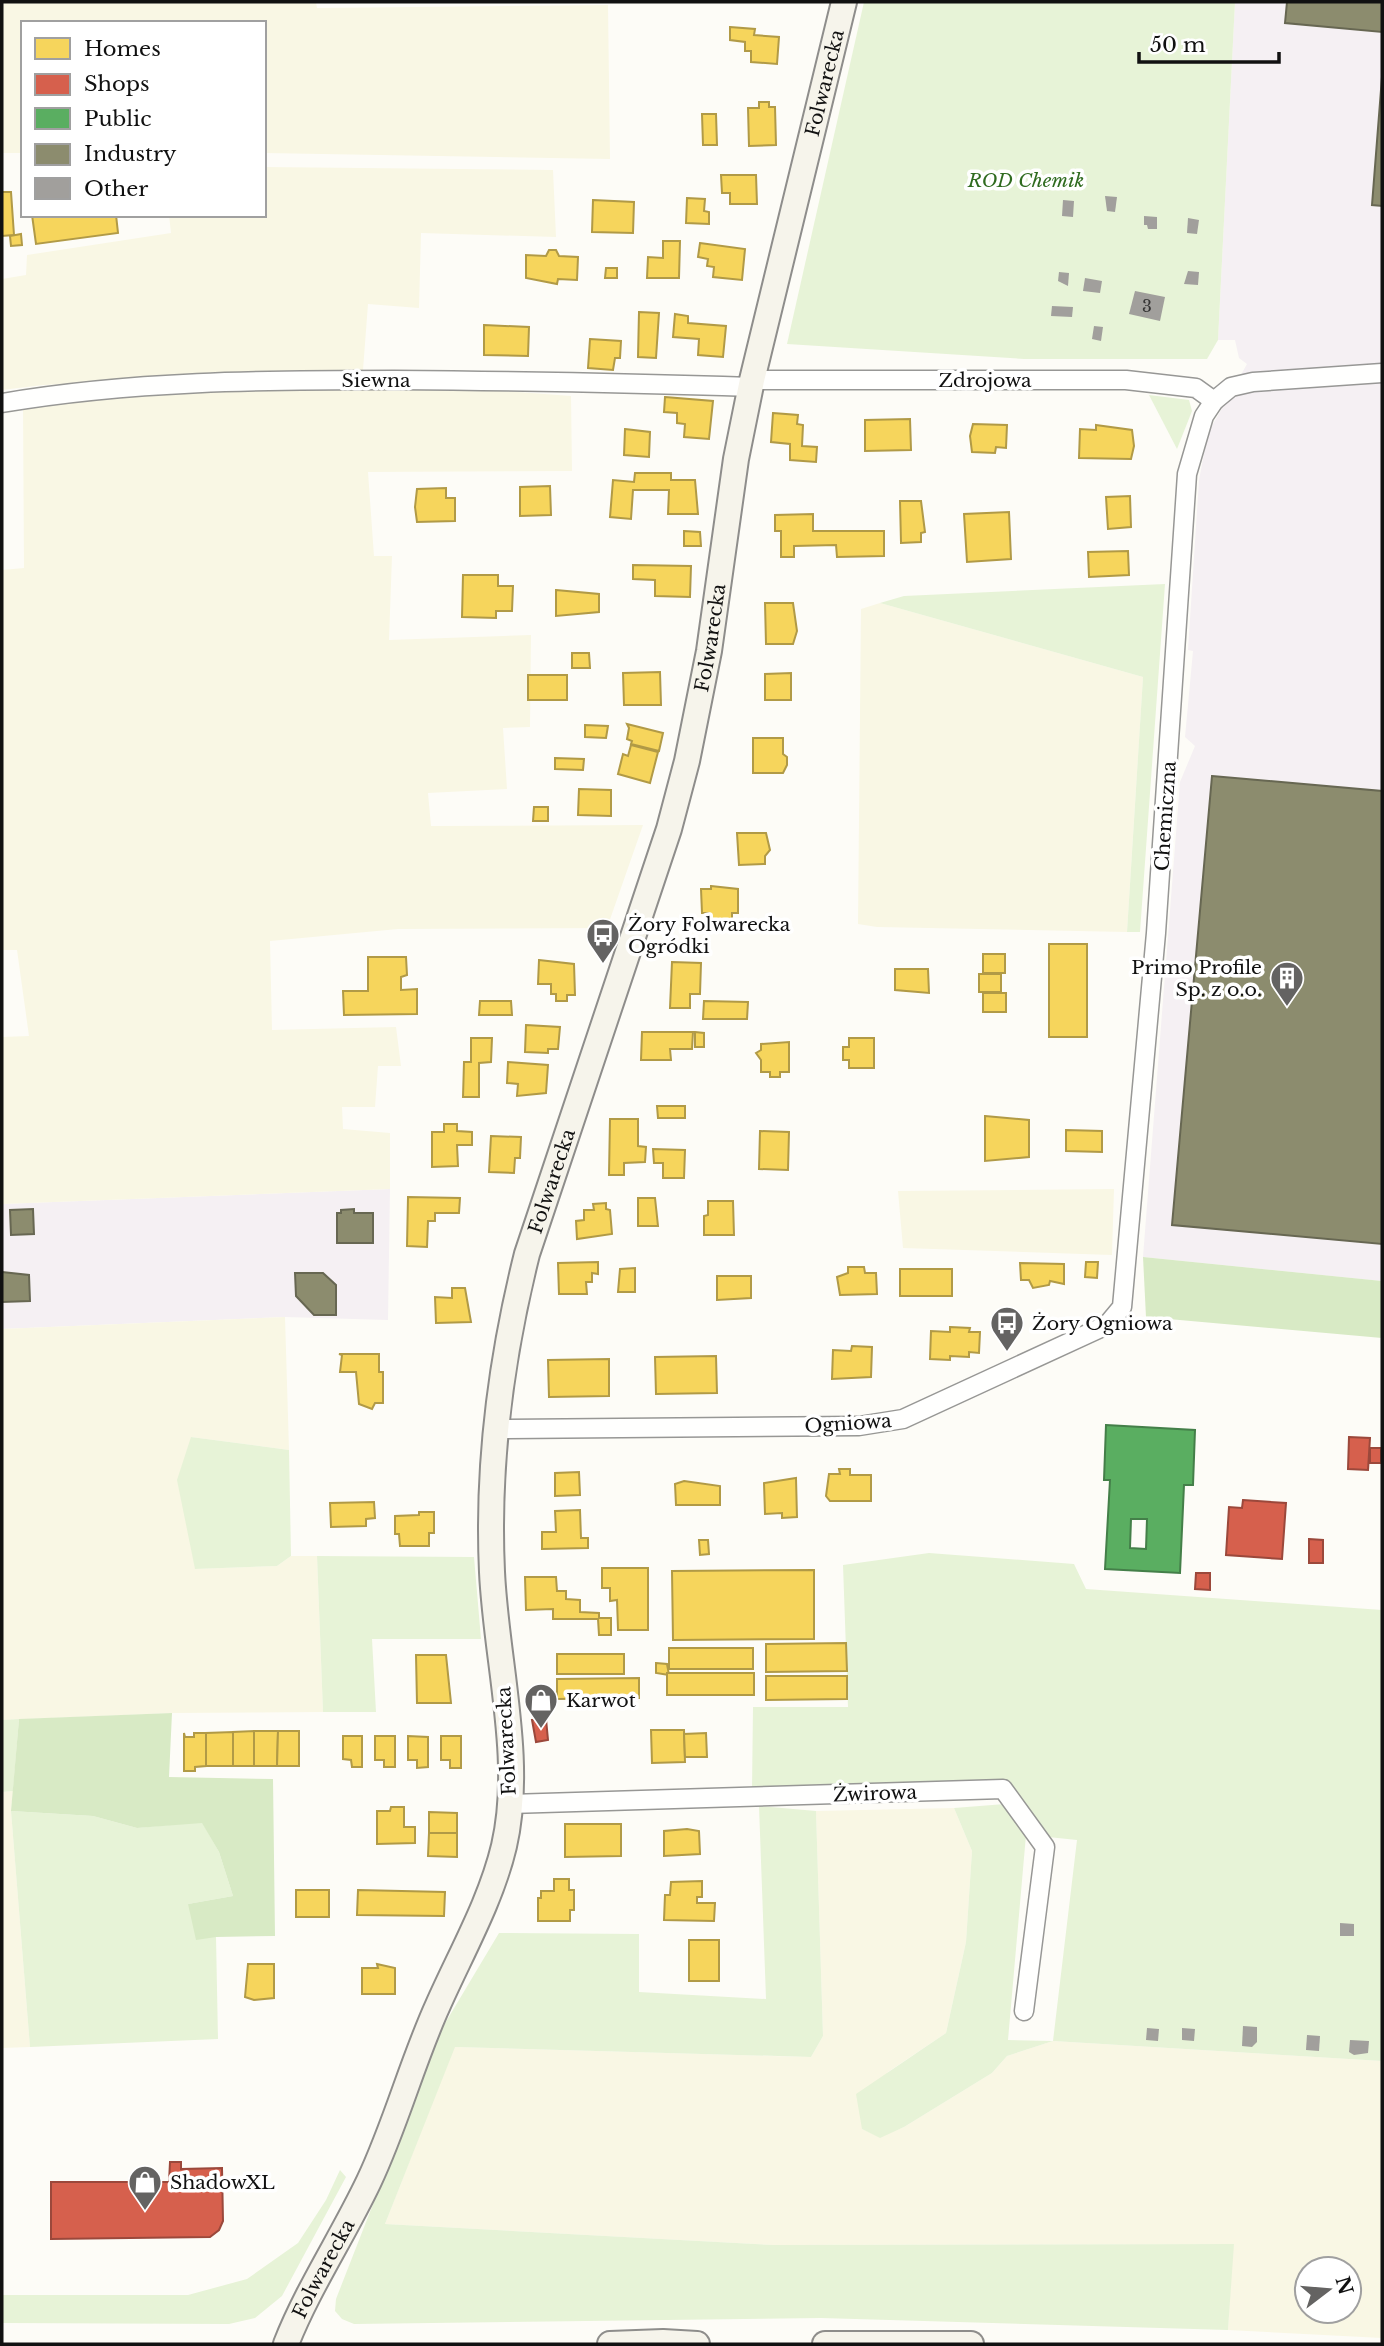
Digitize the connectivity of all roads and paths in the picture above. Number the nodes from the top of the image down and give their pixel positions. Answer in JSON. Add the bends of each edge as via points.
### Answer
{"nodes":[{"id":1,"x":844,"y":2,"type":"edge"},
{"id":2,"x":1382,"y":373,"type":"edge"},
{"id":3,"x":751,"y":384,"type":"junction"},
{"id":4,"x":1214,"y":401,"type":"junction"},
{"id":5,"x":2,"y":403,"type":"edge"},
{"id":6,"x":1128,"y":1259,"type":"joint"},
{"id":7,"x":496,"y":1429,"type":"junction"},
{"id":8,"x":510,"y":1804,"type":"junction"},
{"id":9,"x":1024,"y":2011,"type":"dead end"},
{"id":10,"x":286,"y":2344,"type":"edge"},
{"id":11,"x":610,"y":2344,"type":"edge"},
{"id":12,"x":697,"y":2344,"type":"edge"},
{"id":13,"x":825,"y":2344,"type":"edge"},
{"id":14,"x":971,"y":2344,"type":"edge"}],
"edges":[{"from":1,"to":3,"type":"street","name":"Folwarecka"},
{"from":2,"to":4,"type":"street","name":"Chemiczna","via":[[1253,382],[1231,387]]},
{"from":3,"to":4,"type":"street","name":"Zdrojowa","via":[[1126,380],[1196,388]]},
{"from":3,"to":5,"type":"street","name":"Siewna","via":[[290,380],[38,395]]},
{"from":3,"to":7,"type":"street","name":"Folwarecka","via":[[687,761],[634,939],[527,1254]]},
{"from":4,"to":6,"type":"street","name":"Chemiczna","via":[[1187,474]]},
{"from":6,"to":7,"type":"street","name":"Ogniowa","via":[[1122,1307],[1107,1325],[903,1419],[859,1426]]},
{"from":7,"to":8,"type":"street","name":"Folwarecka","via":[[490,1501],[492,1574],[508,1728]]},
{"from":8,"to":9,"type":"street","name":"Żwirowa","via":[[1003,1789],[1045,1847]]},
{"from":8,"to":10,"type":"street","name":"Folwarecka","via":[[504,1846],[488,1894],[430,2021],[383,2150]]},
{"from":11,"to":12,"type":"street"},
{"from":13,"to":14,"type":"street"}]}
